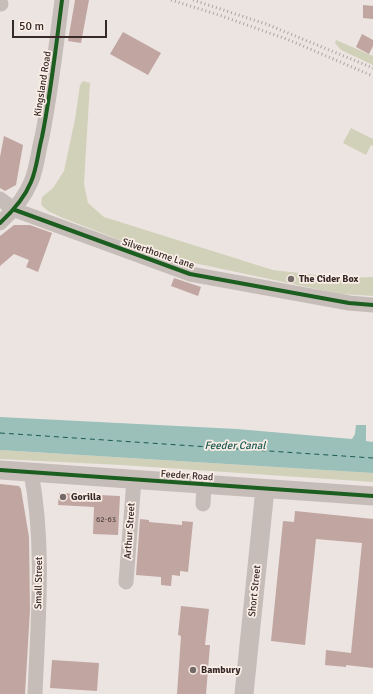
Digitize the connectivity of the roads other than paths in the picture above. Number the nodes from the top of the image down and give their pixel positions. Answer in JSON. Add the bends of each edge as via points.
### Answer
{"nodes":[{"id":1,"x":62,"y":0,"type":"edge"},
{"id":2,"x":0,"y":199,"type":"edge"},
{"id":3,"x":14,"y":210,"type":"junction"},
{"id":4,"x":0,"y":223,"type":"edge"},
{"id":5,"x":373,"y":305,"type":"edge"},
{"id":6,"x":0,"y":470,"type":"edge"},
{"id":7,"x":31,"y":472,"type":"junction"},
{"id":8,"x":134,"y":480,"type":"junction"},
{"id":9,"x":204,"y":485,"type":"junction"},
{"id":10,"x":265,"y":489,"type":"junction"},
{"id":11,"x":373,"y":496,"type":"edge"},
{"id":12,"x":203,"y":504,"type":"dead end"},
{"id":13,"x":126,"y":582,"type":"dead end"},
{"id":14,"x":34,"y":694,"type":"edge"},
{"id":15,"x":244,"y":694,"type":"edge"}],
"edges":[{"from":1,"to":3,"type":"street","name":"Kingsland Road","via":[[49,103],[35,169]]},
{"from":2,"to":3,"type":"street","name":"Silverthorne Lane"},
{"from":3,"to":4,"type":"street"},
{"from":3,"to":5,"type":"street","name":"Silverthorne Lane","via":[[190,274],[349,303]]},
{"from":6,"to":7,"type":"street","name":"Feeder Road"},
{"from":7,"to":8,"type":"street","name":"Feeder Road"},
{"from":7,"to":14,"type":"street","name":"Small Street","via":[[40,543]]},
{"from":8,"to":9,"type":"street","name":"Feeder Road"},
{"from":8,"to":13,"type":"street","name":"Arthur Street"},
{"from":9,"to":10,"type":"street","name":"Feeder Road"},
{"from":9,"to":12,"type":"street"},
{"from":10,"to":11,"type":"street","name":"Feeder Road"},
{"from":10,"to":15,"type":"street","name":"Short Street"}]}
